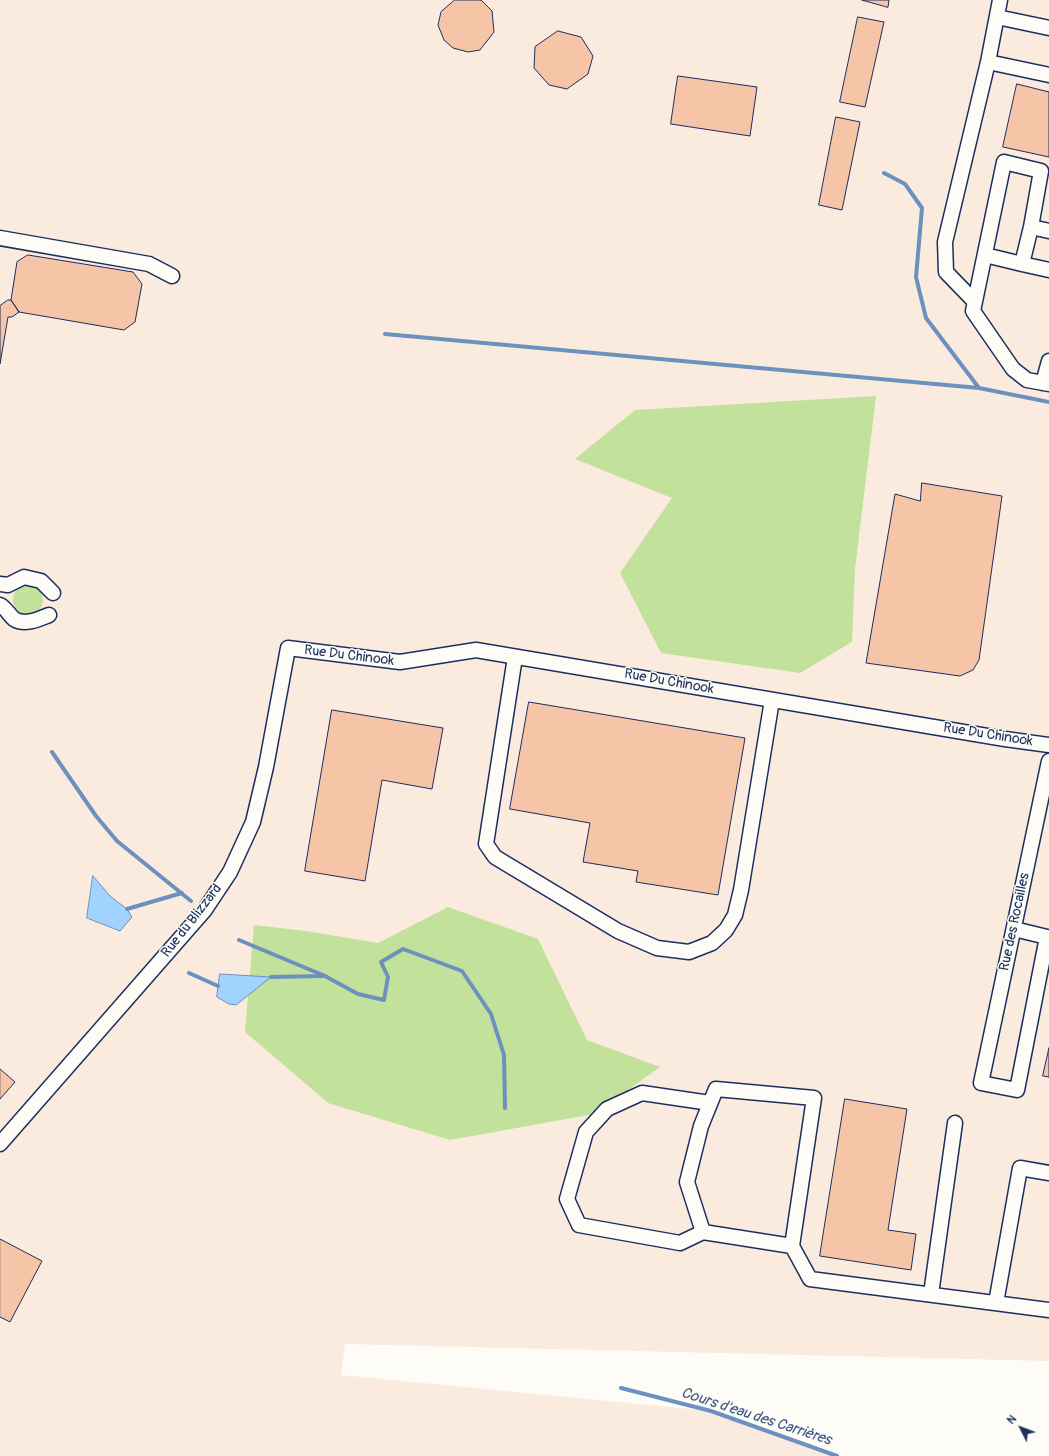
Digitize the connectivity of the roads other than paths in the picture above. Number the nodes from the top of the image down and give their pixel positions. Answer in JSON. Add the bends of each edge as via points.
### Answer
{"nodes":[{"id":1,"x":1000,"y":0,"type":"edge"},
{"id":2,"x":997,"y":17,"type":"junction"},
{"id":3,"x":1049,"y":28,"type":"edge"},
{"id":4,"x":988,"y":62,"type":"junction"},
{"id":5,"x":1049,"y":75,"type":"edge"},
{"id":6,"x":1031,"y":227,"type":"junction"},
{"id":7,"x":1049,"y":231,"type":"edge"},
{"id":8,"x":0,"y":238,"type":"edge"},
{"id":9,"x":985,"y":255,"type":"junction"},
{"id":10,"x":1022,"y":264,"type":"junction"},
{"id":11,"x":1049,"y":270,"type":"edge"},
{"id":12,"x":172,"y":276,"type":"dead end"},
{"id":13,"x":975,"y":302,"type":"junction"},
{"id":14,"x":1049,"y":361,"type":"edge"},
{"id":15,"x":1046,"y":384,"type":"edge"},
{"id":16,"x":0,"y":584,"type":"edge"},
{"id":17,"x":53,"y":593,"type":"dead end"},
{"id":18,"x":0,"y":605,"type":"edge"},
{"id":19,"x":49,"y":615,"type":"dead end"},
{"id":20,"x":288,"y":648,"type":"joint"},
{"id":21,"x":515,"y":657,"type":"junction"},
{"id":22,"x":772,"y":700,"type":"junction"},
{"id":23,"x":1049,"y":745,"type":"edge"},
{"id":24,"x":1049,"y":761,"type":"edge"},
{"id":25,"x":1047,"y":784,"type":"edge"},
{"id":26,"x":1014,"y":929,"type":"junction"},
{"id":27,"x":1048,"y":932,"type":"edge"},
{"id":28,"x":710,"y":1103,"type":"junction"},
{"id":29,"x":955,"y":1123,"type":"dead end"},
{"id":30,"x":0,"y":1144,"type":"edge"},
{"id":31,"x":1049,"y":1173,"type":"edge"},
{"id":32,"x":703,"y":1232,"type":"junction"},
{"id":33,"x":792,"y":1246,"type":"junction"},
{"id":34,"x":931,"y":1294,"type":"junction"},
{"id":35,"x":996,"y":1303,"type":"junction"},
{"id":36,"x":1049,"y":1310,"type":"edge"}],
"edges":[{"from":1,"to":2,"type":"street"},
{"from":2,"to":3,"type":"street"},
{"from":2,"to":4,"type":"street"},
{"from":4,"to":5,"type":"street"},
{"from":4,"to":13,"type":"street","via":[[945,242],[946,272]]},
{"from":6,"to":7,"type":"street"},
{"from":6,"to":9,"type":"street","via":[[1042,171],[1004,162]]},
{"from":6,"to":10,"type":"street"},
{"from":8,"to":12,"type":"street","via":[[149,264]]},
{"from":9,"to":10,"type":"street"},
{"from":9,"to":13,"type":"street"},
{"from":10,"to":11,"type":"street"},
{"from":13,"to":15,"type":"street","via":[[973,311],[1013,369],[1027,380]]},
{"from":14,"to":15,"type":"street"},
{"from":16,"to":17,"type":"street","via":[[8,585],[24,577],[41,580]]},
{"from":18,"to":19,"type":"street","via":[[15,619],[29,622]]},
{"from":20,"to":21,"type":"street","name":"Rue Du Chinook","via":[[400,662],[476,650]]},
{"from":20,"to":30,"type":"street","name":"Rue du Blizzard","via":[[253,822],[230,872],[204,911]]},
{"from":21,"to":22,"type":"street","name":"Rue Du Chinook"},
{"from":21,"to":22,"type":"street","via":[[486,844],[495,857],[618,931],[657,948],[689,952],[712,943],[726,930],[735,915]]},
{"from":22,"to":23,"type":"street","name":"Rue Du Chinook"},
{"from":24,"to":25,"type":"street","name":"Rue des Rocailles"},
{"from":25,"to":26,"type":"street","name":"Rue des Rocailles"},
{"from":26,"to":27,"type":"street"},
{"from":26,"to":27,"type":"street","name":"Rue des Rocailles","via":[[981,1083],[1017,1090]]},
{"from":28,"to":32,"type":"street","via":[[701,1126],[687,1182]]},
{"from":28,"to":32,"type":"street","via":[[642,1093],[607,1109],[586,1132],[567,1199],[579,1225],[680,1243]]},
{"from":28,"to":33,"type":"street","via":[[716,1089],[814,1098]]},
{"from":29,"to":34,"type":"street"},
{"from":31,"to":35,"type":"street","via":[[1020,1168]]},
{"from":32,"to":33,"type":"street"},
{"from":33,"to":34,"type":"street","via":[[810,1279]]},
{"from":34,"to":35,"type":"street"},
{"from":35,"to":36,"type":"street"}]}
